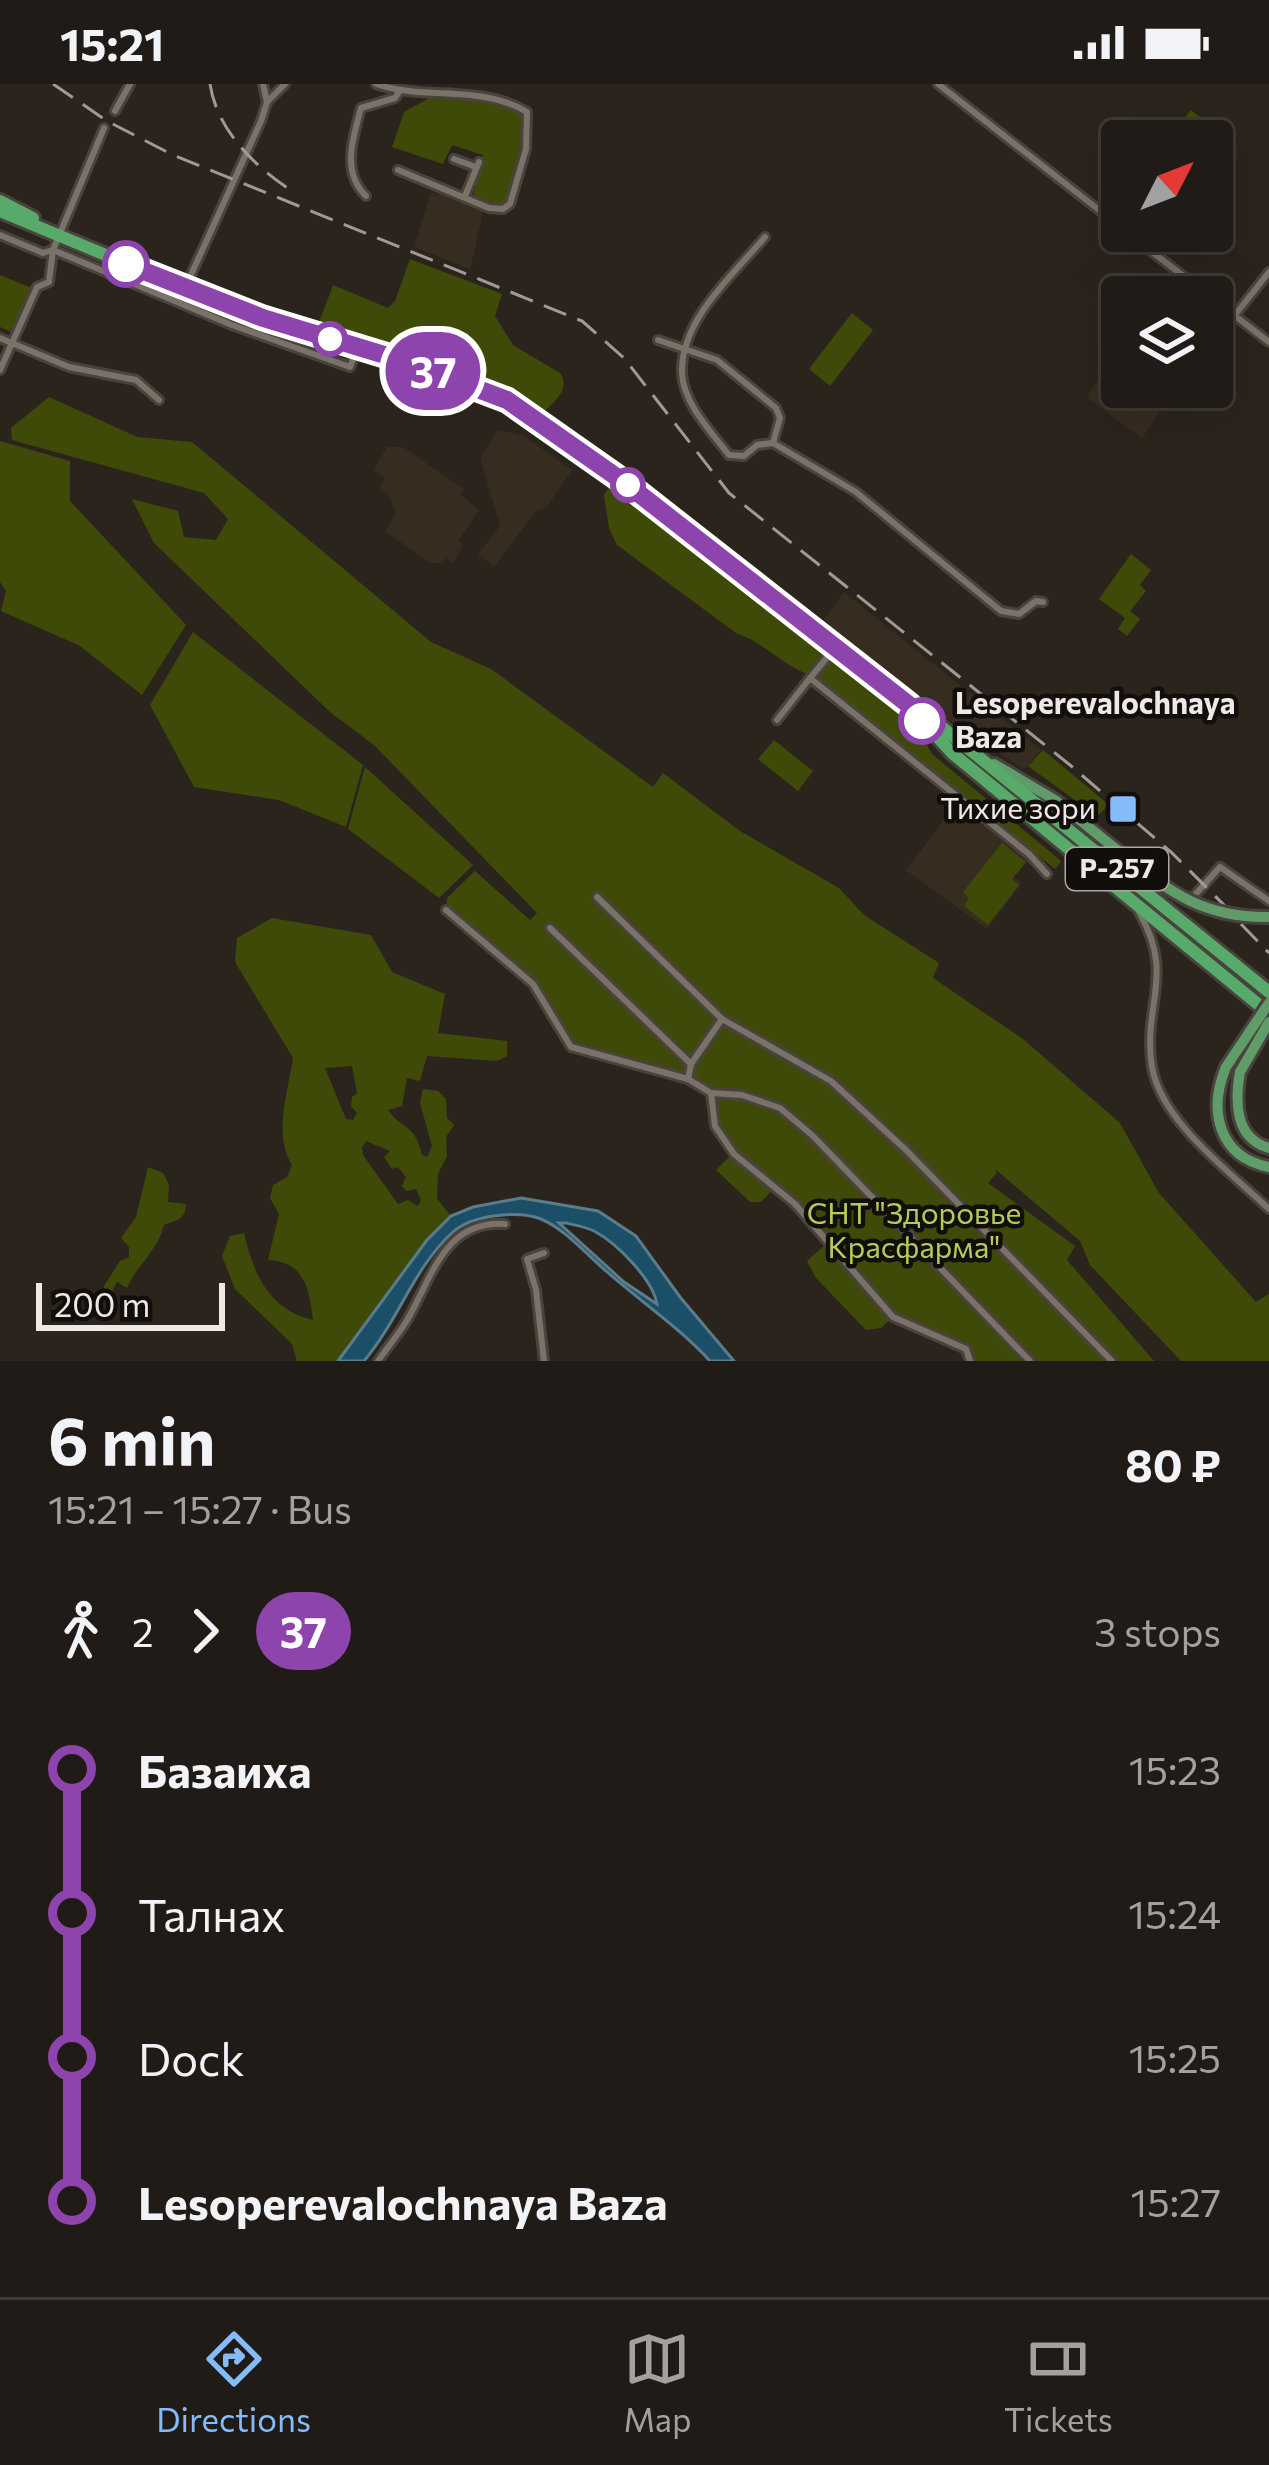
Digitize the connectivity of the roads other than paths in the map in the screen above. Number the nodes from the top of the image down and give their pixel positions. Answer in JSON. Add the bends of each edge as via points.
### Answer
{"nodes":[{"id":1,"x":130,"y":84,"type":"edge"},
{"id":2,"x":263,"y":84,"type":"edge"},
{"id":3,"x":285,"y":84,"type":"edge"},
{"id":4,"x":376,"y":84,"type":"edge"},
{"id":5,"x":938,"y":84,"type":"edge"},
{"id":6,"x":399,"y":92,"type":"junction"},
{"id":7,"x":267,"y":102,"type":"junction"},
{"id":8,"x":116,"y":111,"type":"dead end"},
{"id":9,"x":104,"y":128,"type":"dead end"},
{"id":10,"x":454,"y":159,"type":"dead end"},
{"id":11,"x":398,"y":170,"type":"dead end"},
{"id":12,"x":366,"y":196,"type":"dead end"},
{"id":13,"x":465,"y":196,"type":"junction"},
{"id":14,"x":0,"y":201,"type":"edge"},
{"id":15,"x":0,"y":212,"type":"edge"},
{"id":16,"x":1101,"y":212,"type":"edge"},
{"id":17,"x":0,"y":235,"type":"edge"},
{"id":18,"x":59,"y":235,"type":"junction"},
{"id":19,"x":765,"y":237,"type":"dead end"},
{"id":20,"x":53,"y":250,"type":"junction"},
{"id":21,"x":1153,"y":252,"type":"edge"},
{"id":22,"x":1269,"y":272,"type":"edge"},
{"id":23,"x":185,"y":288,"type":"junction"},
{"id":24,"x":1234,"y":314,"type":"junction"},
{"id":25,"x":0,"y":338,"type":"edge"},
{"id":26,"x":658,"y":340,"type":"dead end"},
{"id":27,"x":1269,"y":342,"type":"edge"},
{"id":28,"x":12,"y":343,"type":"junction"},
{"id":29,"x":358,"y":347,"type":"junction"},
{"id":30,"x":685,"y":347,"type":"junction"},
{"id":31,"x":0,"y":370,"type":"edge"},
{"id":32,"x":159,"y":400,"type":"dead end"},
{"id":33,"x":773,"y":443,"type":"junction"},
{"id":34,"x":1043,"y":602,"type":"dead end"},
{"id":35,"x":836,"y":647,"type":"junction"},
{"id":36,"x":808,"y":680,"type":"junction"},
{"id":37,"x":909,"y":705,"type":"junction"},
{"id":38,"x":777,"y":720,"type":"dead end"},
{"id":39,"x":965,"y":746,"type":"junction"},
{"id":40,"x":1047,"y":874,"type":"dead end"},
{"id":41,"x":1193,"y":896,"type":"dead end"},
{"id":42,"x":597,"y":897,"type":"dead end"},
{"id":43,"x":1269,"y":901,"type":"edge"},
{"id":44,"x":1134,"y":904,"type":"junction"},
{"id":45,"x":446,"y":910,"type":"dead end"},
{"id":46,"x":1269,"y":917,"type":"edge"},
{"id":47,"x":550,"y":928,"type":"dead end"},
{"id":48,"x":1269,"y":992,"type":"edge"},
{"id":49,"x":1262,"y":1006,"type":"edge"},
{"id":50,"x":722,"y":1018,"type":"junction"},
{"id":51,"x":1269,"y":1022,"type":"edge"},
{"id":52,"x":691,"y":1064,"type":"junction"},
{"id":53,"x":688,"y":1079,"type":"junction"},
{"id":54,"x":711,"y":1093,"type":"junction"},
{"id":55,"x":1269,"y":1148,"type":"edge"},
{"id":56,"x":1269,"y":1167,"type":"edge"},
{"id":57,"x":1269,"y":1209,"type":"edge"},
{"id":58,"x":505,"y":1224,"type":"dead end"},
{"id":59,"x":544,"y":1253,"type":"dead end"},
{"id":60,"x":378,"y":1361,"type":"edge"},
{"id":61,"x":544,"y":1361,"type":"edge"},
{"id":62,"x":970,"y":1361,"type":"edge"},
{"id":63,"x":1030,"y":1361,"type":"edge"},
{"id":64,"x":1112,"y":1361,"type":"edge"}],
"edges":[{"from":1,"to":8,"type":"street"},
{"from":2,"to":7,"type":"street"},
{"from":3,"to":7,"type":"street"},
{"from":4,"to":6,"type":"street"},
{"from":5,"to":16,"type":"street"},
{"from":6,"to":12,"type":"street","via":[[361,108],[351,176]]},
{"from":6,"to":13,"type":"street","via":[[477,92],[525,109],[526,149],[510,204],[489,208]]},
{"from":7,"to":23,"type":"street"},
{"from":9,"to":18,"type":"street"},
{"from":10,"to":13,"type":"street","via":[[477,164]]},
{"from":11,"to":13,"type":"street"},
{"from":14,"to":18,"type":"highway","number":"Р-257"},
{"from":15,"to":18,"type":"highway"},
{"from":17,"to":20,"type":"street"},
{"from":18,"to":20,"type":"street"},
{"from":18,"to":23,"type":"highway","number":"Р-257"},
{"from":19,"to":30,"type":"street","via":[[709,303]]},
{"from":20,"to":28,"type":"street","via":[[49,282],[37,287]]},
{"from":20,"to":29,"type":"street","via":[[350,367]]},
{"from":21,"to":24,"type":"street"},
{"from":22,"to":24,"type":"street"},
{"from":23,"to":29,"type":"highway","number":"Р-257"},
{"from":24,"to":27,"type":"street"},
{"from":25,"to":28,"type":"street"},
{"from":26,"to":30,"type":"street"},
{"from":28,"to":31,"type":"street"},
{"from":28,"to":32,"type":"street","via":[[69,367],[136,380]]},
{"from":29,"to":35,"type":"highway","number":"Р-257","via":[[483,389],[545,424]]},
{"from":30,"to":33,"type":"street","via":[[717,361],[776,408]]},
{"from":30,"to":33,"type":"street","via":[[689,396],[730,455]]},
{"from":33,"to":34,"type":"street","via":[[856,492],[1001,611],[1019,614]]},
{"from":35,"to":36,"type":"street"},
{"from":35,"to":37,"type":"highway","number":"Р-257"},
{"from":36,"to":38,"type":"street"},
{"from":36,"to":40,"type":"street"},
{"from":37,"to":39,"type":"highway","number":"Р-257"},
{"from":37,"to":44,"type":"highway","number":"Р-257","via":[[952,753]]},
{"from":39,"to":46,"type":"main road","bridge":true,"via":[[1055,800],[1199,908]]},
{"from":39,"to":48,"type":"highway","number":"Р-257","via":[[1181,912]]},
{"from":41,"to":43,"type":"street","via":[[1220,867]]},
{"from":42,"to":50,"type":"street"},
{"from":44,"to":49,"type":"highway","number":"Р-257"},
{"from":44,"to":57,"type":"street","via":[[1157,948],[1151,1063],[1161,1094],[1174,1117]]},
{"from":45,"to":53,"type":"street","via":[[532,984],[571,1047]]},
{"from":47,"to":52,"type":"street"},
{"from":49,"to":56,"type":"main road","bridge":true,"via":[[1226,1067],[1215,1105],[1225,1141]]},
{"from":50,"to":52,"type":"street"},
{"from":50,"to":64,"type":"street","via":[[831,1081]]},
{"from":51,"to":55,"type":"main road","bridge":true,"via":[[1240,1072],[1236,1097],[1245,1132]]},
{"from":52,"to":53,"type":"street"},
{"from":53,"to":54,"type":"street"},
{"from":54,"to":62,"type":"street","via":[[715,1126],[734,1154],[795,1204],[893,1317],[966,1349]]},
{"from":54,"to":63,"type":"street","via":[[779,1108],[814,1136]]},
{"from":58,"to":60,"type":"street","via":[[473,1227],[444,1248]]},
{"from":59,"to":61,"type":"street","via":[[527,1259]]}]}
